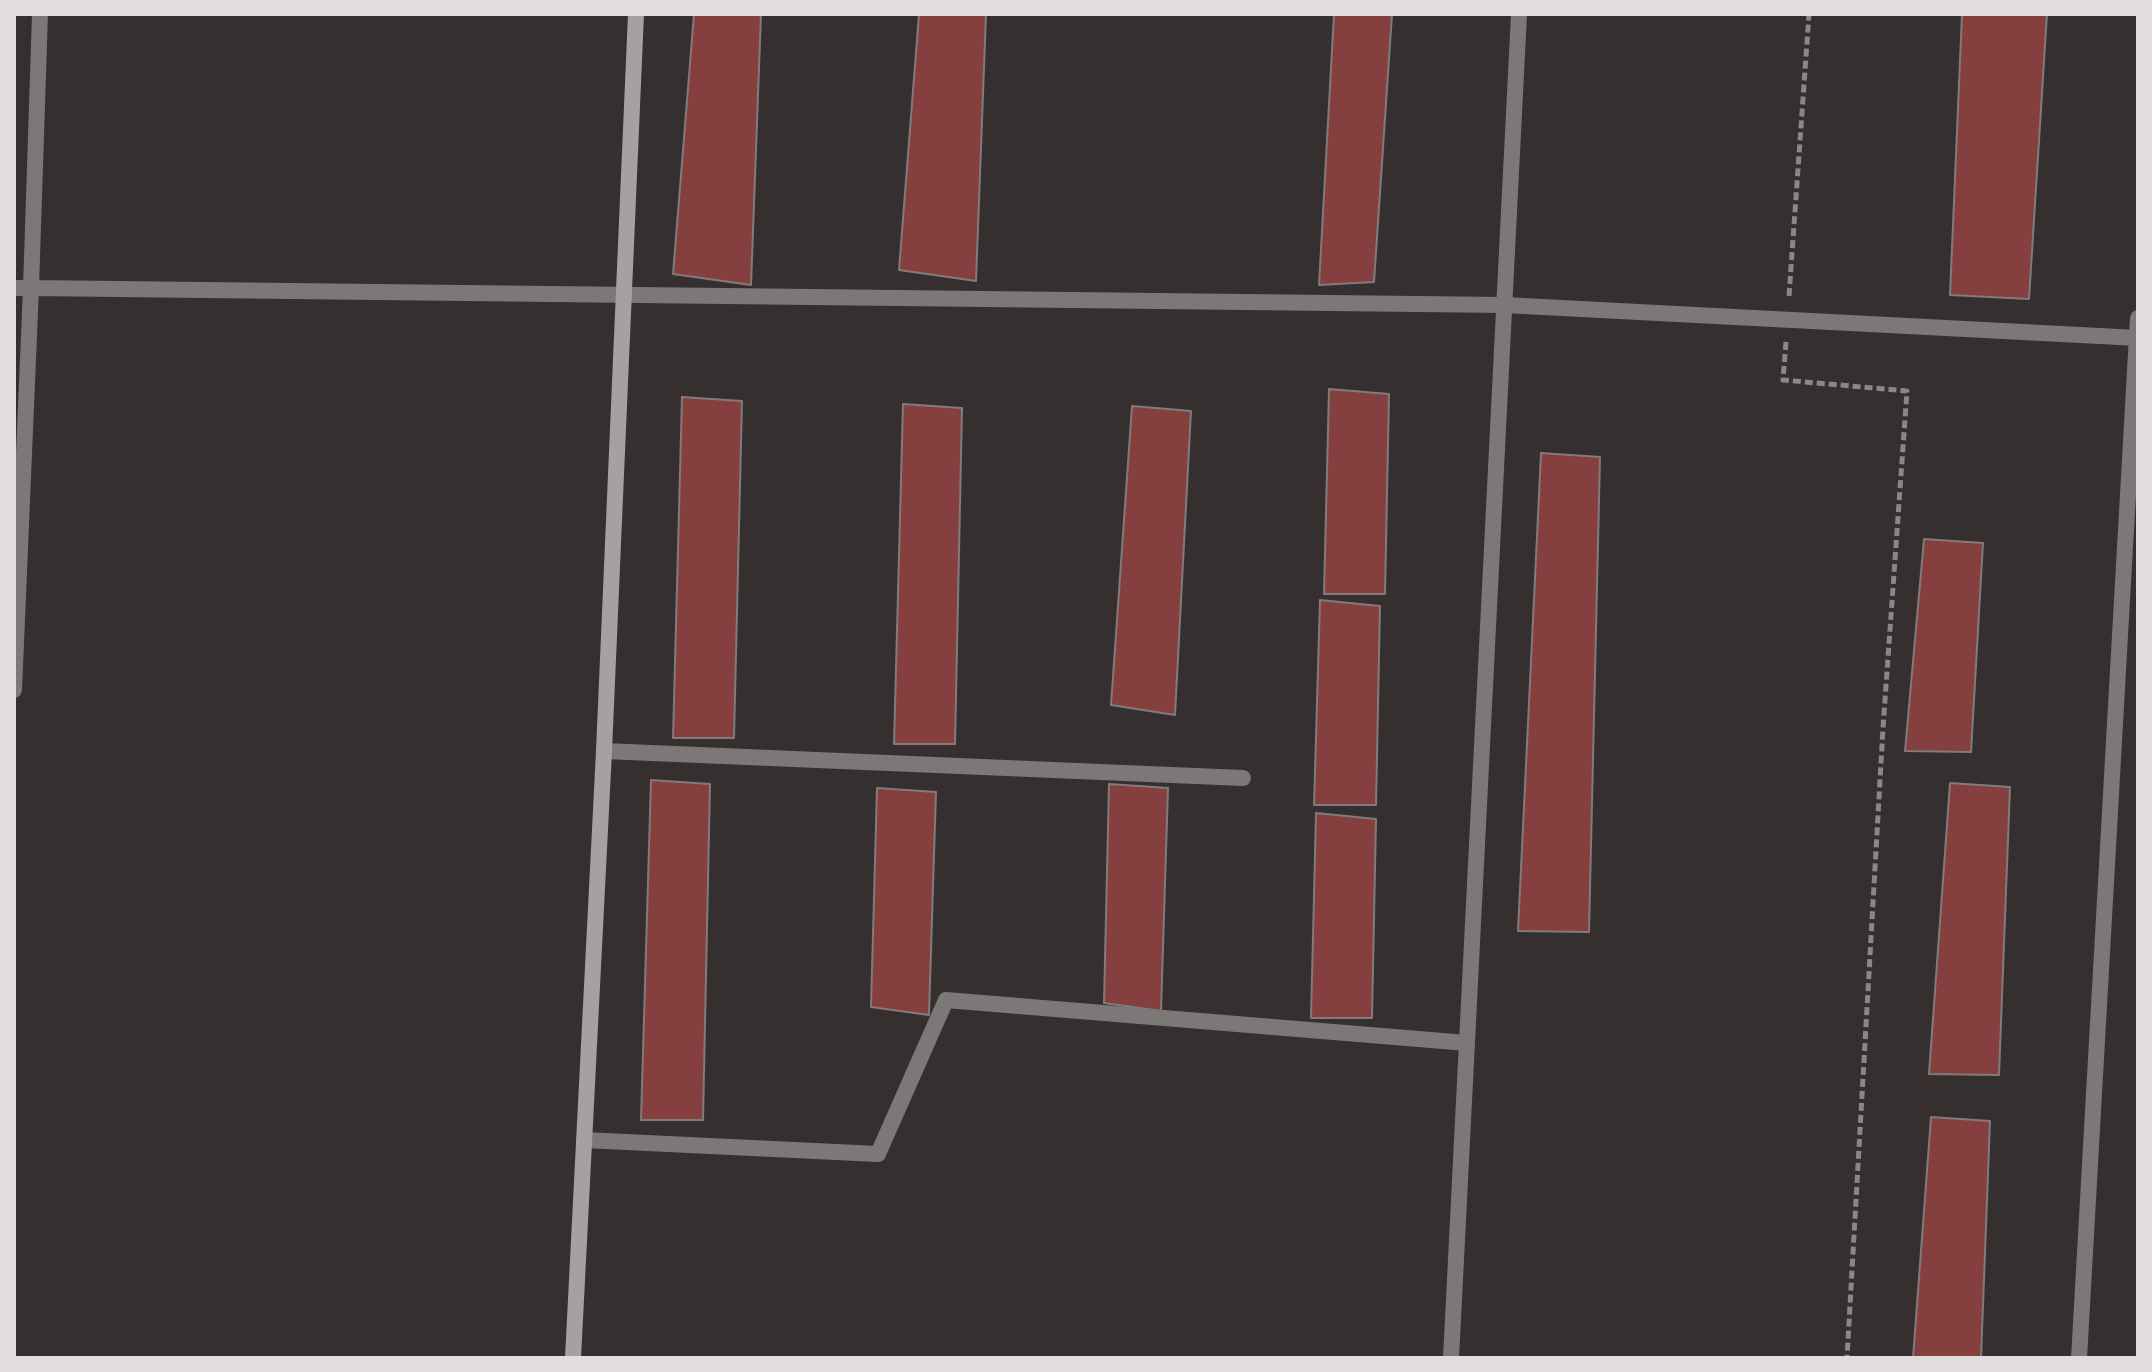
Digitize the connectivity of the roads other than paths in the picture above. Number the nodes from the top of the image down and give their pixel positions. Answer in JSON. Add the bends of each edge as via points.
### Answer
{"nodes":[{"id":1,"x":40,"y":14,"type":"edge"},
{"id":2,"x":636,"y":14,"type":"edge"},
{"id":3,"x":1519,"y":14,"type":"edge"},
{"id":4,"x":22,"y":288,"type":"edge"},
{"id":5,"x":623,"y":295,"type":"junction"},
{"id":6,"x":1504,"y":305,"type":"junction"},
{"id":7,"x":2138,"y":318,"type":"edge"},
{"id":8,"x":2137,"y":338,"type":"edge"},
{"id":9,"x":14,"y":690,"type":"edge"},
{"id":10,"x":604,"y":751,"type":"junction"},
{"id":11,"x":1243,"y":778,"type":"dead end"},
{"id":12,"x":1467,"y":1043,"type":"junction"},
{"id":13,"x":584,"y":1140,"type":"junction"},
{"id":14,"x":573,"y":1358,"type":"edge"},
{"id":15,"x":1451,"y":1358,"type":"edge"},
{"id":16,"x":2079,"y":1358,"type":"edge"}],
"edges":[{"from":1,"to":4,"type":"street"},
{"from":2,"to":5,"type":"main road"},
{"from":3,"to":6,"type":"street"},
{"from":4,"to":5,"type":"street"},
{"from":4,"to":9,"type":"street"},
{"from":5,"to":6,"type":"street"},
{"from":5,"to":10,"type":"main road"},
{"from":6,"to":8,"type":"street"},
{"from":6,"to":12,"type":"street"},
{"from":7,"to":8,"type":"street"},
{"from":8,"to":16,"type":"street"},
{"from":10,"to":11,"type":"street"},
{"from":10,"to":13,"type":"main road"},
{"from":12,"to":13,"type":"street","via":[[946,1000],[878,1154]]},
{"from":12,"to":15,"type":"street"},
{"from":13,"to":14,"type":"main road"}]}
